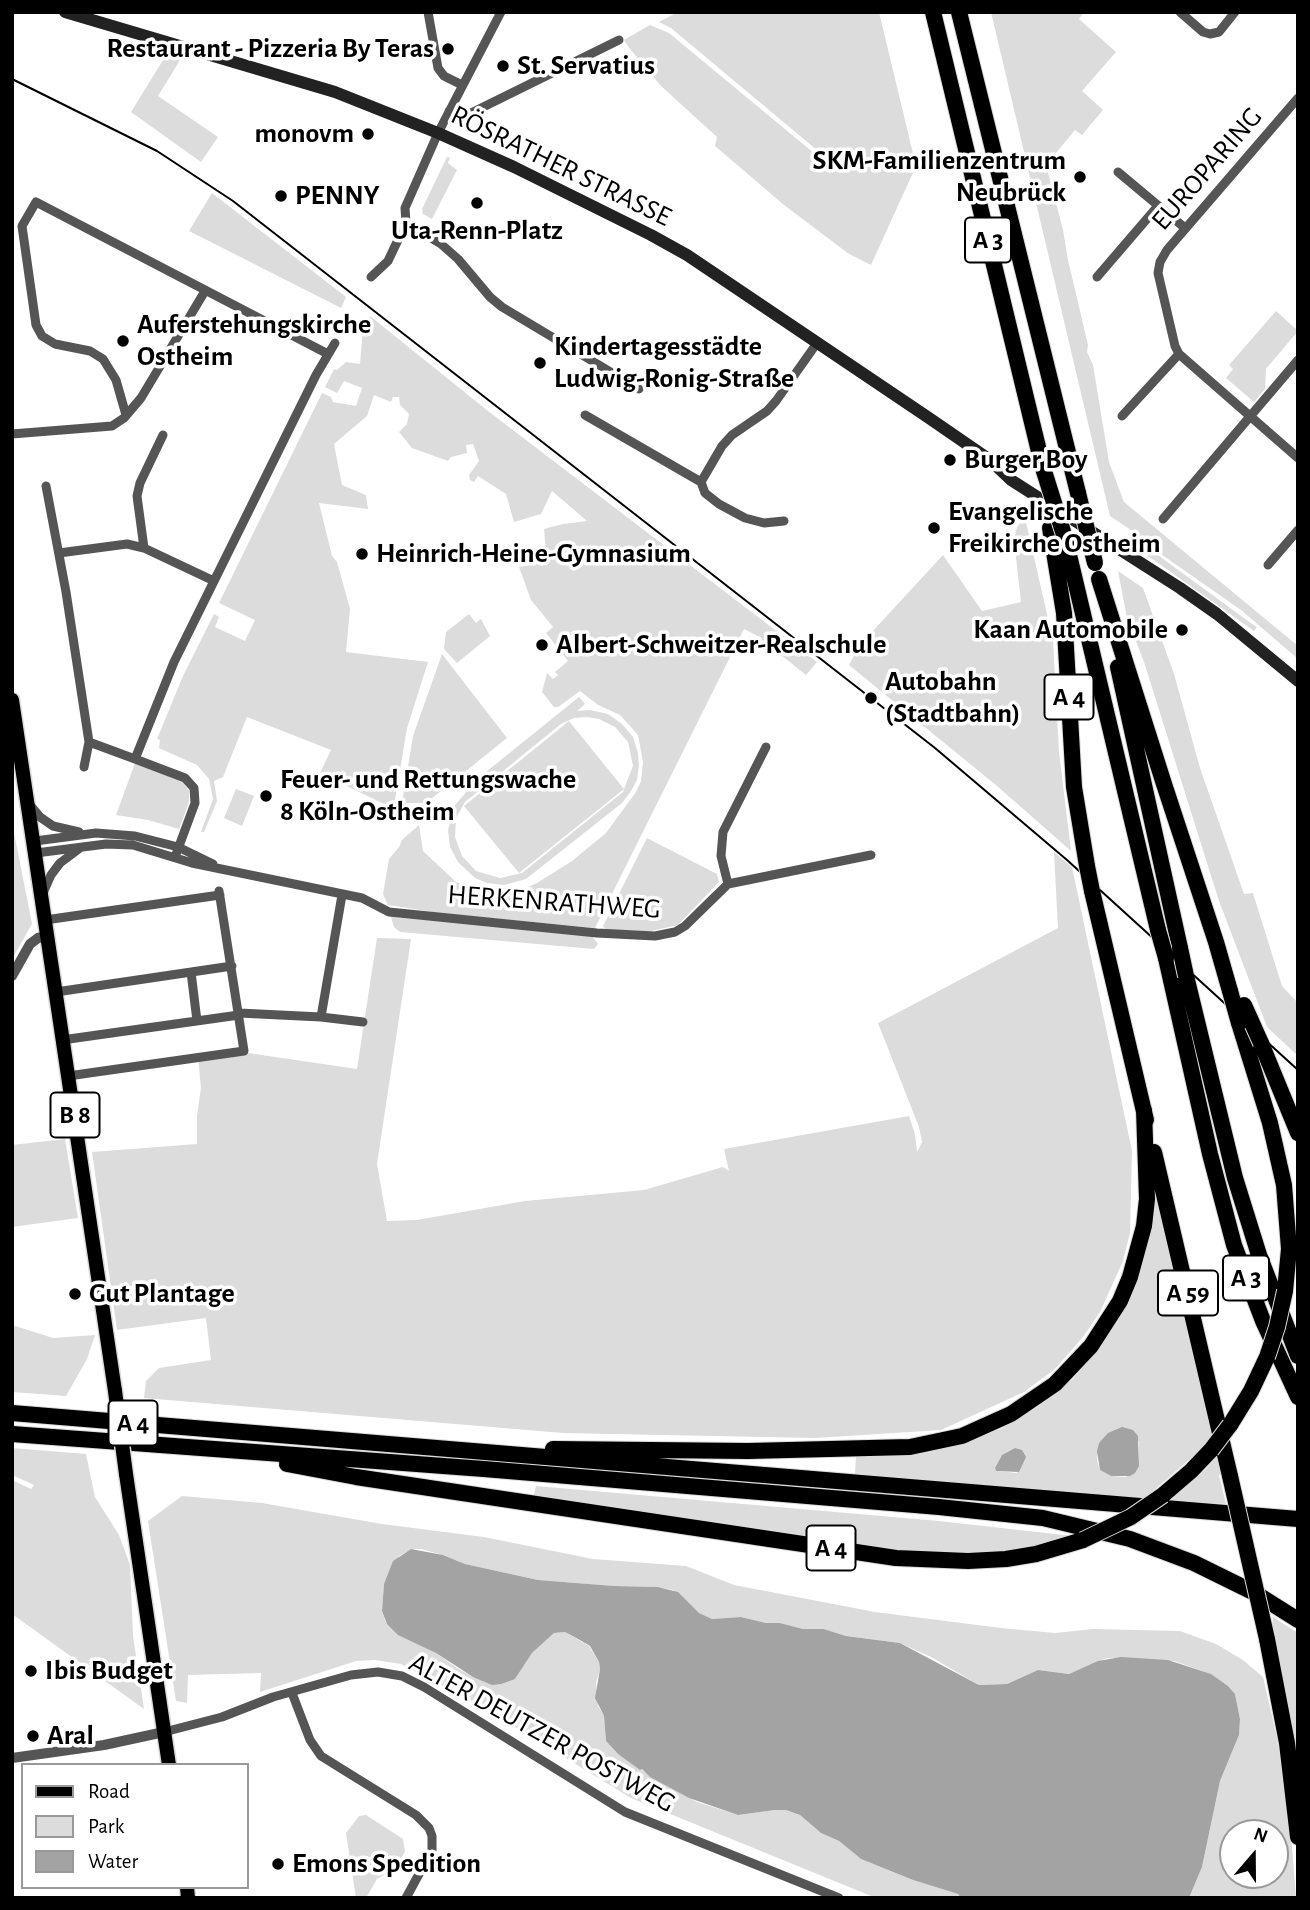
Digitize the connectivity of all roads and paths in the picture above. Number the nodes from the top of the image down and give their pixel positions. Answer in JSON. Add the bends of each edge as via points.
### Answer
{"nodes":[{"id":1,"x":65,"y":12,"type":"edge"},
{"id":2,"x":428,"y":12,"type":"edge"},
{"id":3,"x":501,"y":12,"type":"edge"},
{"id":4,"x":933,"y":12,"type":"edge"},
{"id":5,"x":959,"y":12,"type":"edge"},
{"id":6,"x":1180,"y":12,"type":"edge"},
{"id":7,"x":1236,"y":12,"type":"edge"},
{"id":8,"x":619,"y":40,"type":"dead end"},
{"id":9,"x":462,"y":85,"type":"junction"},
{"id":10,"x":1298,"y":98,"type":"edge"},
{"id":11,"x":449,"y":111,"type":"junction"},
{"id":12,"x":438,"y":133,"type":"junction"},
{"id":13,"x":1118,"y":172,"type":"dead end"},
{"id":14,"x":1158,"y":206,"type":"junction"},
{"id":15,"x":406,"y":223,"type":"junction"},
{"id":16,"x":1185,"y":228,"type":"junction"},
{"id":17,"x":371,"y":277,"type":"dead end"},
{"id":18,"x":1097,"y":277,"type":"dead end"},
{"id":19,"x":205,"y":290,"type":"junction"},
{"id":20,"x":335,"y":343,"type":"dead end"},
{"id":21,"x":817,"y":343,"type":"junction"},
{"id":22,"x":328,"y":354,"type":"junction"},
{"id":23,"x":1179,"y":354,"type":"junction"},
{"id":24,"x":1298,"y":360,"type":"edge"},
{"id":25,"x":639,"y":389,"type":"dead end"},
{"id":26,"x":126,"y":415,"type":"junction"},
{"id":27,"x":585,"y":415,"type":"dead end"},
{"id":28,"x":1122,"y":416,"type":"dead end"},
{"id":29,"x":1249,"y":416,"type":"junction"},
{"id":30,"x":12,"y":434,"type":"edge"},
{"id":31,"x":163,"y":435,"type":"dead end"},
{"id":32,"x":1298,"y":458,"type":"edge"},
{"id":33,"x":1043,"y":468,"type":"junction"},
{"id":34,"x":701,"y":482,"type":"junction"},
{"id":35,"x":46,"y":486,"type":"dead end"},
{"id":36,"x":1163,"y":519,"type":"dead end"},
{"id":37,"x":784,"y":522,"type":"dead end"},
{"id":38,"x":1298,"y":530,"type":"edge"},
{"id":39,"x":144,"y":548,"type":"junction"},
{"id":40,"x":59,"y":553,"type":"junction"},
{"id":41,"x":1268,"y":565,"type":"dead end"},
{"id":42,"x":1100,"y":579,"type":"junction"},
{"id":43,"x":214,"y":581,"type":"junction"},
{"id":44,"x":1298,"y":681,"type":"edge"},
{"id":45,"x":12,"y":700,"type":"edge"},
{"id":46,"x":89,"y":742,"type":"junction"},
{"id":47,"x":766,"y":747,"type":"dead end"},
{"id":48,"x":16,"y":753,"type":"edge"},
{"id":49,"x":135,"y":759,"type":"junction"},
{"id":50,"x":84,"y":767,"type":"dead end"},
{"id":51,"x":28,"y":803,"type":"junction"},
{"id":52,"x":84,"y":834,"type":"junction"},
{"id":53,"x":36,"y":847,"type":"junction"},
{"id":54,"x":81,"y":847,"type":"junction"},
{"id":55,"x":177,"y":852,"type":"junction"},
{"id":56,"x":871,"y":855,"type":"dead end"},
{"id":57,"x":728,"y":884,"type":"junction"},
{"id":58,"x":42,"y":894,"type":"junction"},
{"id":59,"x":342,"y":895,"type":"junction"},
{"id":60,"x":44,"y":920,"type":"junction"},
{"id":61,"x":47,"y":936,"type":"junction"},
{"id":62,"x":1216,"y":942,"type":"junction"},
{"id":63,"x":232,"y":966,"type":"junction"},
{"id":64,"x":191,"y":972,"type":"junction"},
{"id":65,"x":12,"y":976,"type":"edge"},
{"id":66,"x":55,"y":992,"type":"junction"},
{"id":67,"x":239,"y":1014,"type":"junction"},
{"id":68,"x":321,"y":1017,"type":"junction"},
{"id":69,"x":197,"y":1021,"type":"junction"},
{"id":70,"x":363,"y":1022,"type":"dead end"},
{"id":71,"x":62,"y":1040,"type":"junction"},
{"id":72,"x":68,"y":1076,"type":"junction"},
{"id":73,"x":1144,"y":1110,"type":"junction"},
{"id":74,"x":1298,"y":1133,"type":"edge"},
{"id":75,"x":1298,"y":1356,"type":"edge"},
{"id":76,"x":1298,"y":1397,"type":"edge"},
{"id":77,"x":12,"y":1413,"type":"edge"},
{"id":78,"x":12,"y":1434,"type":"edge"},
{"id":79,"x":372,"y":1443,"type":"junction"},
{"id":80,"x":215,"y":1450,"type":"junction"},
{"id":81,"x":1298,"y":1519,"type":"edge"},
{"id":82,"x":1298,"y":1620,"type":"edge"},
{"id":83,"x":292,"y":1693,"type":"junction"},
{"id":84,"x":164,"y":1732,"type":"junction"},
{"id":85,"x":12,"y":1758,"type":"edge"},
{"id":86,"x":169,"y":1763,"type":"edge"},
{"id":87,"x":1298,"y":1837,"type":"edge"},
{"id":88,"x":406,"y":1898,"type":"edge"},
{"id":89,"x":839,"y":1898,"type":"edge"}],
"edges":[{"from":1,"to":12,"type":"main road","name":"RÖSRATHER STRASSE","via":[[335,92]]},
{"from":2,"to":9,"type":"street","via":[[438,68]]},
{"from":3,"to":9,"type":"street"},
{"from":4,"to":33,"type":"highway","number":"A 3"},
{"from":5,"to":42,"type":"highway","number":"A 3","bridge":true},
{"from":6,"to":7,"type":"street","via":[[1210,34],[1219,32]]},
{"from":8,"to":11,"type":"street","via":[[467,115]]},
{"from":9,"to":11,"type":"street"},
{"from":10,"to":16,"type":"street","name":"EUROPARING"},
{"from":11,"to":12,"type":"street"},
{"from":12,"to":15,"type":"street","via":[[405,208]]},
{"from":12,"to":21,"type":"main road","name":"RÖSRATHER STRASSE","via":[[651,235]]},
{"from":13,"to":14,"type":"street"},
{"from":14,"to":16,"type":"street"},
{"from":14,"to":18,"type":"street"},
{"from":15,"to":17,"type":"street","via":[[388,261]]},
{"from":15,"to":25,"type":"street","via":[[441,244],[502,307]]},
{"from":16,"to":23,"type":"street","name":"EUROPARING","via":[[1167,250],[1158,273]]},
{"from":19,"to":22,"type":"street"},
{"from":19,"to":26,"type":"street","via":[[141,398]]},
{"from":19,"to":26,"type":"street","via":[[36,202],[22,226],[36,325],[42,336],[55,344],[90,351],[103,359],[116,380]]},
{"from":20,"to":22,"type":"street"},
{"from":21,"to":34,"type":"street","via":[[776,401],[722,446]]},
{"from":21,"to":44,"type":"main road","name":"RÖSRATHER STRASSE","via":[[990,460],[1011,480],[1217,614]]},
{"from":22,"to":43,"type":"street"},
{"from":23,"to":28,"type":"street"},
{"from":23,"to":29,"type":"street"},
{"from":24,"to":29,"type":"street"},
{"from":26,"to":30,"type":"street","via":[[112,426]]},
{"from":27,"to":34,"type":"street"},
{"from":29,"to":32,"type":"street"},
{"from":29,"to":36,"type":"street"},
{"from":31,"to":39,"type":"street","via":[[137,496]]},
{"from":33,"to":73,"type":"highway","number":"A 4","bridge":true,"via":[[1064,613],[1073,776],[1087,866]]},
{"from":33,"to":76,"type":"highway","number":"A 3","bridge":true,"via":[[1065,538],[1234,1245]]},
{"from":34,"to":37,"type":"street","via":[[705,493],[745,518]]},
{"from":35,"to":40,"type":"street"},
{"from":38,"to":41,"type":"street"},
{"from":39,"to":40,"type":"street","via":[[127,544]]},
{"from":39,"to":43,"type":"street"},
{"from":40,"to":46,"type":"street"},
{"from":42,"to":62,"type":"highway","number":"A 4"},
{"from":42,"to":75,"type":"highway","number":"A 3","bridge":true,"via":[[1160,864],[1235,1178]]},
{"from":43,"to":49,"type":"street"},
{"from":45,"to":48,"type":"main road","number":"B 8"},
{"from":46,"to":49,"type":"street"},
{"from":46,"to":50,"type":"street"},
{"from":47,"to":57,"type":"street","via":[[723,832],[721,856]]},
{"from":48,"to":51,"type":"main road","number":"B 8"},
{"from":49,"to":55,"type":"street","via":[[186,778],[194,788],[195,803]]},
{"from":51,"to":52,"type":"street","via":[[53,825]]},
{"from":51,"to":53,"type":"main road","number":"B 8"},
{"from":52,"to":53,"type":"street"},
{"from":52,"to":55,"type":"street","via":[[135,835]]},
{"from":53,"to":54,"type":"street"},
{"from":53,"to":58,"type":"main road","number":"B 8"},
{"from":54,"to":55,"type":"street","via":[[133,845]]},
{"from":54,"to":58,"type":"street","via":[[60,863]]},
{"from":55,"to":59,"type":"street","name":"HERKENRATHWEG","via":[[192,863]]},
{"from":56,"to":57,"type":"street"},
{"from":57,"to":59,"type":"street","name":"HERKENRATHWEG","via":[[685,926],[655,936],[389,912],[362,898]]},
{"from":58,"to":60,"type":"main road","number":"B 8"},
{"from":59,"to":68,"type":"street"},
{"from":60,"to":61,"type":"main road","number":"B 8"},
{"from":60,"to":63,"type":"street","via":[[220,893]]},
{"from":61,"to":65,"type":"street","via":[[30,944]]},
{"from":61,"to":66,"type":"main road","number":"B 8"},
{"from":62,"to":74,"type":"highway","bridge":true},
{"from":62,"to":80,"type":"highway","number":"A 4","bridge":true,"via":[[1284,1185],[1289,1228],[1284,1291],[1267,1357],[1230,1425],[1191,1471],[1131,1517],[1083,1540],[1036,1554],[968,1562],[896,1558],[356,1477]]},
{"from":63,"to":64,"type":"street"},
{"from":63,"to":67,"type":"street"},
{"from":64,"to":66,"type":"street"},
{"from":64,"to":69,"type":"street"},
{"from":66,"to":71,"type":"main road","number":"B 8"},
{"from":67,"to":68,"type":"street"},
{"from":67,"to":69,"type":"street"},
{"from":67,"to":72,"type":"street","via":[[244,1051]]},
{"from":68,"to":70,"type":"street"},
{"from":69,"to":71,"type":"street"},
{"from":71,"to":72,"type":"main road","number":"B 8"},
{"from":72,"to":84,"type":"main road","number":"B 8","bridge":true},
{"from":73,"to":79,"type":"highway","number":"A 4","via":[[1148,1173],[1144,1226],[1120,1301],[1091,1346],[1055,1384],[987,1426],[937,1443],[848,1450]]},
{"from":73,"to":87,"type":"highway","number":"A 59","bridge":true,"via":[[1267,1639],[1287,1743]]},
{"from":77,"to":79,"type":"highway","number":"A 4"},
{"from":78,"to":80,"type":"highway","number":"A 4"},
{"from":79,"to":81,"type":"highway"},
{"from":80,"to":82,"type":"highway","via":[[1043,1518],[1162,1550],[1225,1577]]},
{"from":83,"to":84,"type":"street","name":"ALTER DEUTZER POSTWEG"},
{"from":83,"to":88,"type":"street","via":[[321,1756],[416,1815],[429,1828],[432,1850]]},
{"from":83,"to":89,"type":"street","name":"ALTER DEUTZER POSTWEG","via":[[364,1672],[402,1676],[625,1812]]},
{"from":84,"to":85,"type":"street","name":"ALTER DEUTZER POSTWEG"},
{"from":84,"to":86,"type":"main road","number":"B 8"}]}
